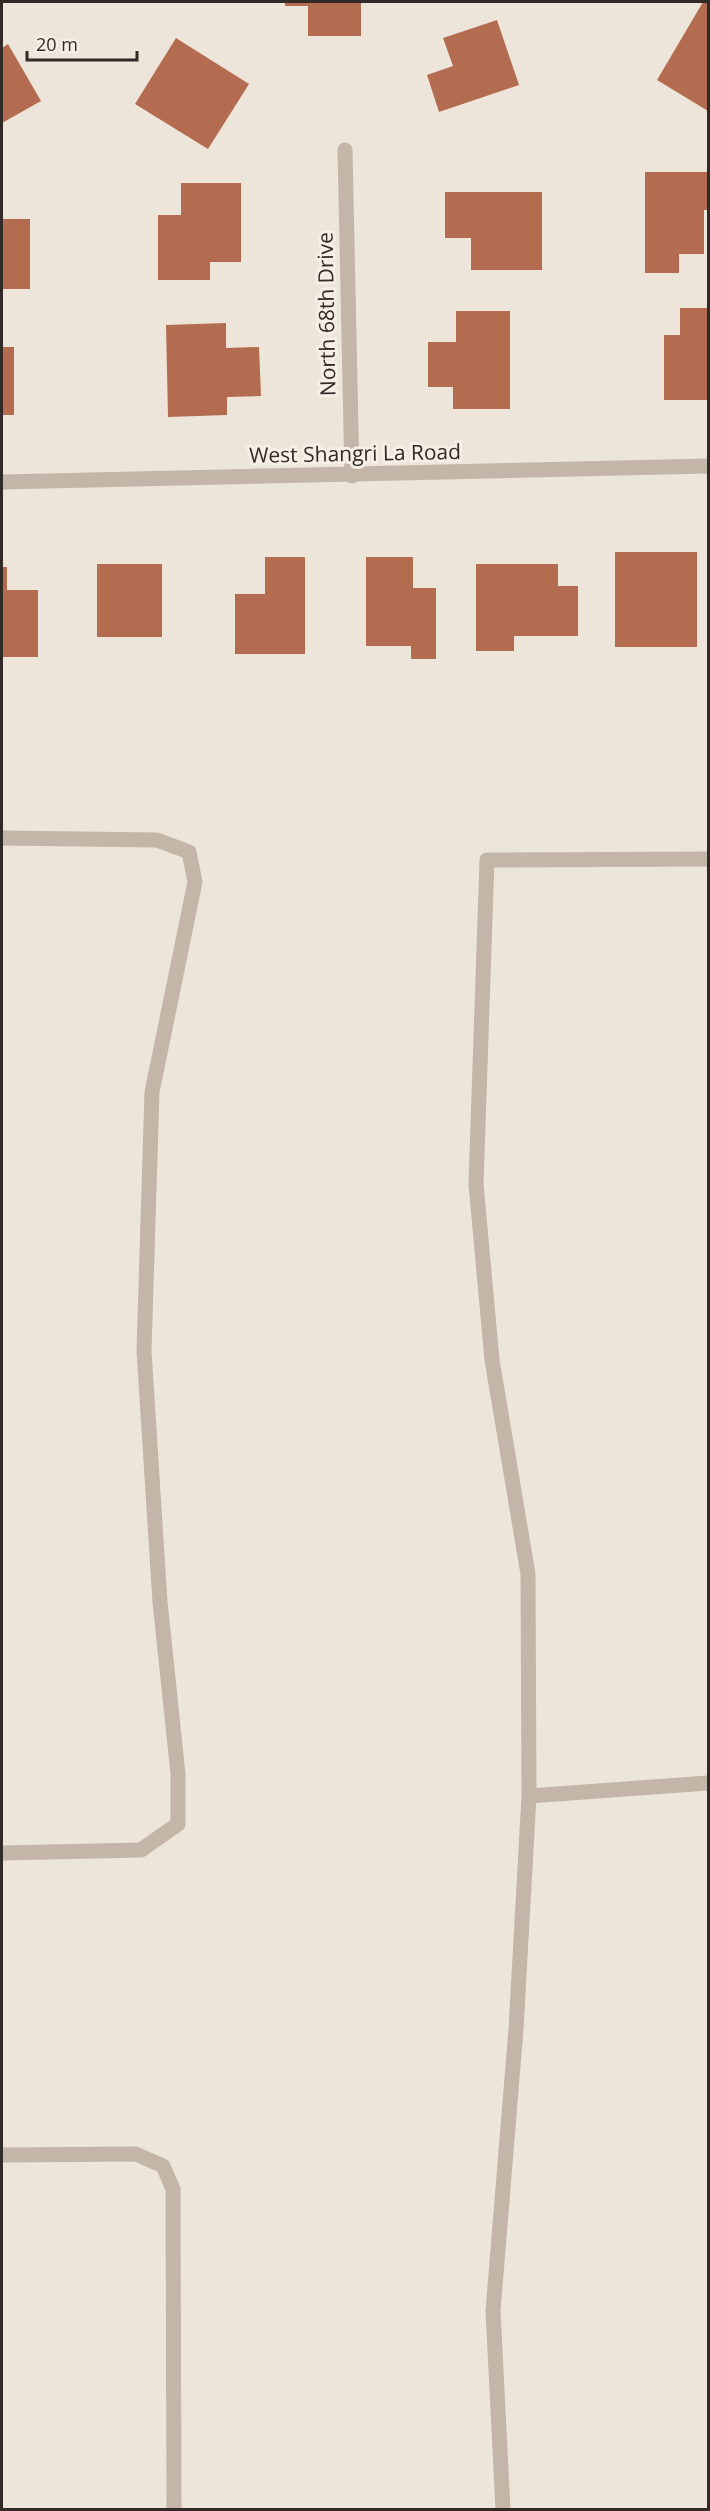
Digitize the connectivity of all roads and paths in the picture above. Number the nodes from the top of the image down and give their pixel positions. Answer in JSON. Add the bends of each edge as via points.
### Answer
{"nodes":[{"id":1,"x":345,"y":150,"type":"dead end"},
{"id":2,"x":708,"y":466,"type":"edge"},
{"id":3,"x":352,"y":476,"type":"junction"},
{"id":4,"x":2,"y":482,"type":"edge"},
{"id":5,"x":2,"y":838,"type":"edge"},
{"id":6,"x":708,"y":859,"type":"edge"},
{"id":7,"x":708,"y":1783,"type":"edge"},
{"id":8,"x":529,"y":1796,"type":"junction"},
{"id":9,"x":2,"y":1853,"type":"edge"},
{"id":10,"x":2,"y":2155,"type":"edge"},
{"id":11,"x":174,"y":2510,"type":"edge"},
{"id":12,"x":503,"y":2510,"type":"edge"}],
"edges":[{"from":1,"to":3,"type":"street","name":"North 68th Drive"},
{"from":2,"to":3,"type":"street","name":"West Shangri La Road"},
{"from":3,"to":4,"type":"street","name":"West Shangri La Road"},
{"from":5,"to":9,"type":"street","via":[[157,840],[189,852],[195,882],[152,1092],[144,1351],[160,1602],[178,1774],[178,1824],[141,1850]]},
{"from":6,"to":8,"type":"street","via":[[487,860],[476,1184],[492,1360],[528,1574]]},
{"from":7,"to":8,"type":"street"},
{"from":8,"to":12,"type":"street","via":[[516,2029],[493,2312]]},
{"from":10,"to":11,"type":"street","via":[[136,2154],[163,2166],[173,2189]]}]}
